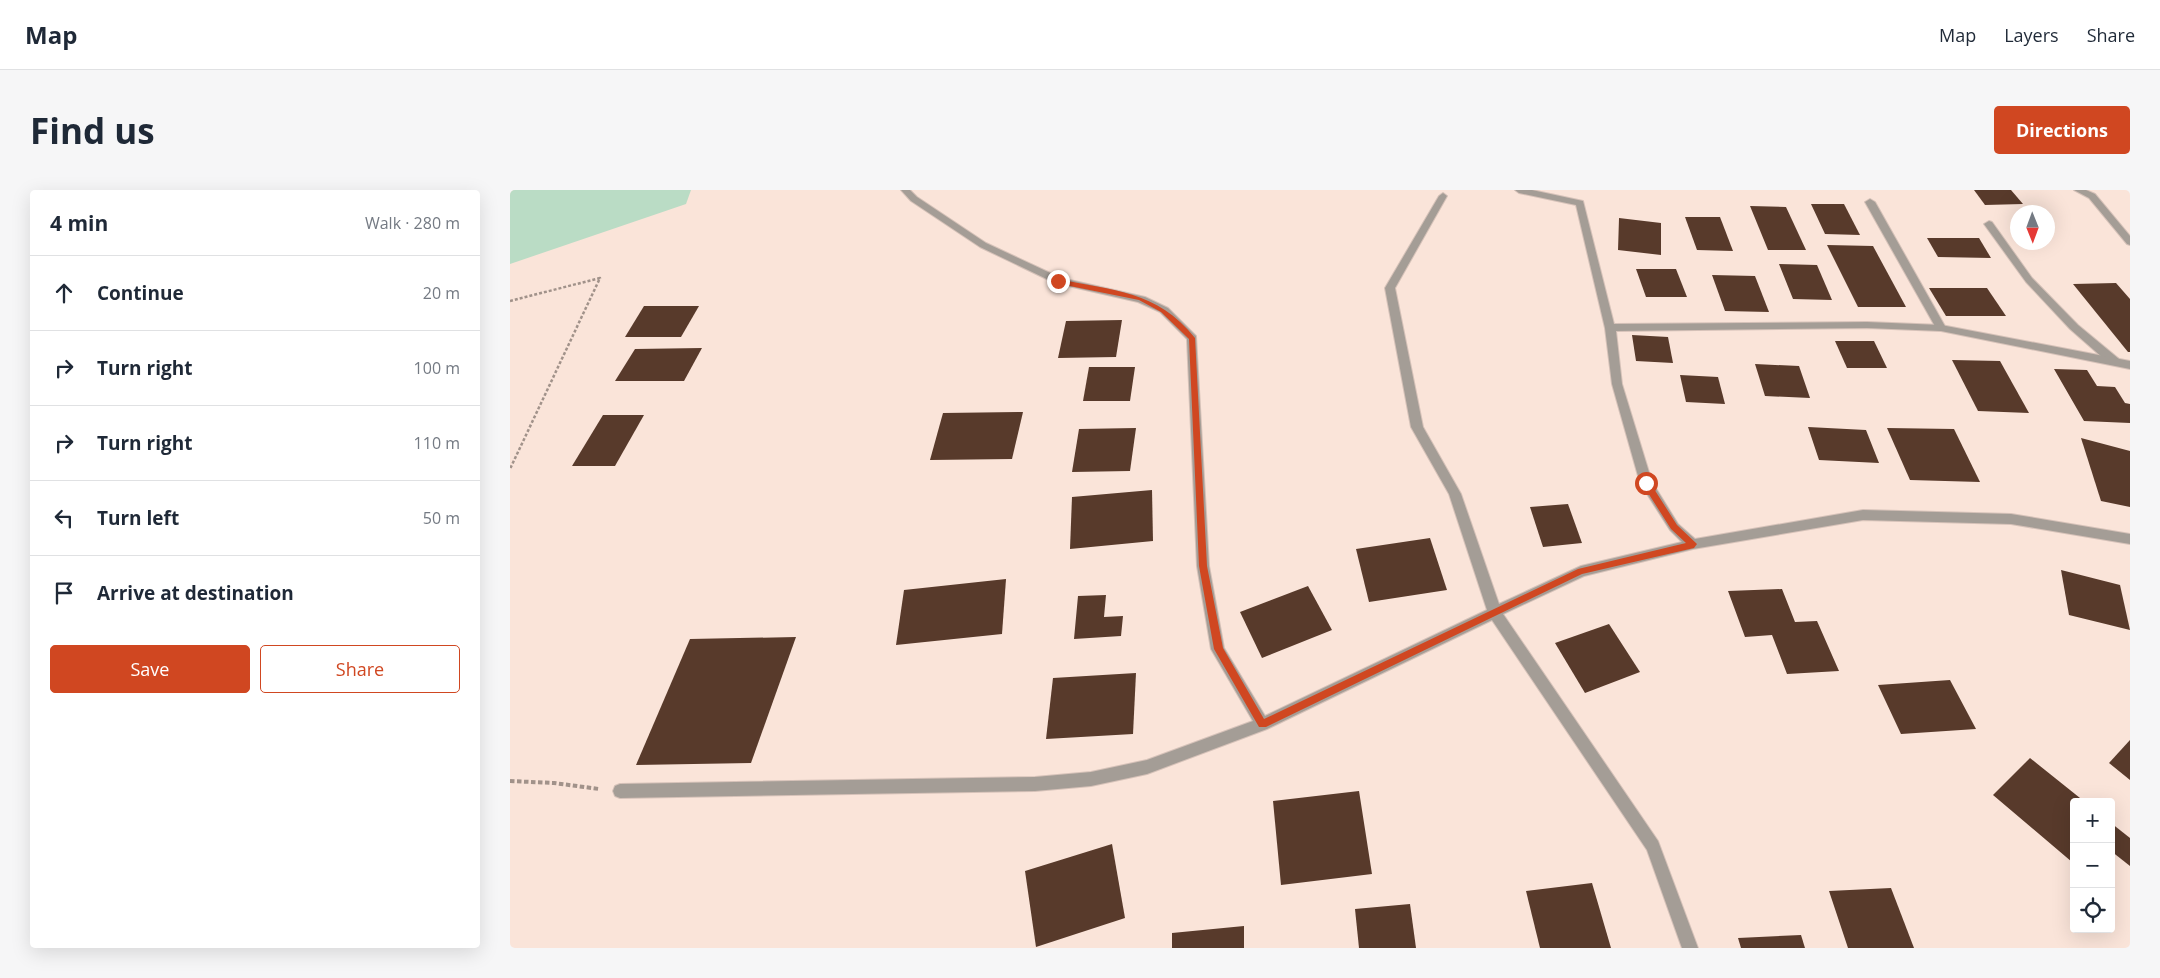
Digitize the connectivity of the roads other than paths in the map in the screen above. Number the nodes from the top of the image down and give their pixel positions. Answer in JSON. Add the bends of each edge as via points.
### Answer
{"nodes":[{"id":1,"x":905,"y":190,"type":"edge"},
{"id":2,"x":1519,"y":190,"type":"edge"},
{"id":3,"x":2078,"y":190,"type":"edge"},
{"id":4,"x":1442,"y":196,"type":"dead end"},
{"id":5,"x":1870,"y":202,"type":"dead end"},
{"id":6,"x":1989,"y":224,"type":"dead end"},
{"id":7,"x":2130,"y":242,"type":"edge"},
{"id":8,"x":1610,"y":328,"type":"junction"},
{"id":9,"x":1941,"y":328,"type":"junction"},
{"id":10,"x":2115,"y":362,"type":"junction"},
{"id":11,"x":2130,"y":365,"type":"edge"},
{"id":12,"x":2130,"y":539,"type":"edge"},
{"id":13,"x":1694,"y":544,"type":"junction"},
{"id":14,"x":1495,"y":613,"type":"junction"},
{"id":15,"x":1262,"y":724,"type":"junction"},
{"id":16,"x":620,"y":791,"type":"road end"},
{"id":17,"x":1690,"y":948,"type":"edge"}],
"edges":[{"from":1,"to":15,"type":"street","via":[[983,245],[1058,281],[1141,298],[1164,310],[1192,338],[1203,566],[1218,649]]},
{"from":2,"to":8,"type":"street","via":[[1580,204]]},
{"from":3,"to":7,"type":"street","via":[[2092,196]]},
{"from":4,"to":14,"type":"street","via":[[1390,288],[1417,427],[1454,494]]},
{"from":5,"to":9,"type":"street"},
{"from":6,"to":10,"type":"street","via":[[2029,280],[2074,327]]},
{"from":8,"to":9,"type":"street","via":[[1867,325]]},
{"from":8,"to":13,"type":"street","via":[[1616,384],[1646,483],[1674,527]]},
{"from":9,"to":10,"type":"street"},
{"from":10,"to":11,"type":"street"},
{"from":12,"to":13,"type":"street","via":[[2011,519],[1863,515]]},
{"from":13,"to":14,"type":"street","via":[[1581,571]]},
{"from":14,"to":15,"type":"street"},
{"from":14,"to":17,"type":"street","via":[[1652,846]]},
{"from":15,"to":16,"type":"street","via":[[1147,767],[1091,779],[1034,784]]}]}
